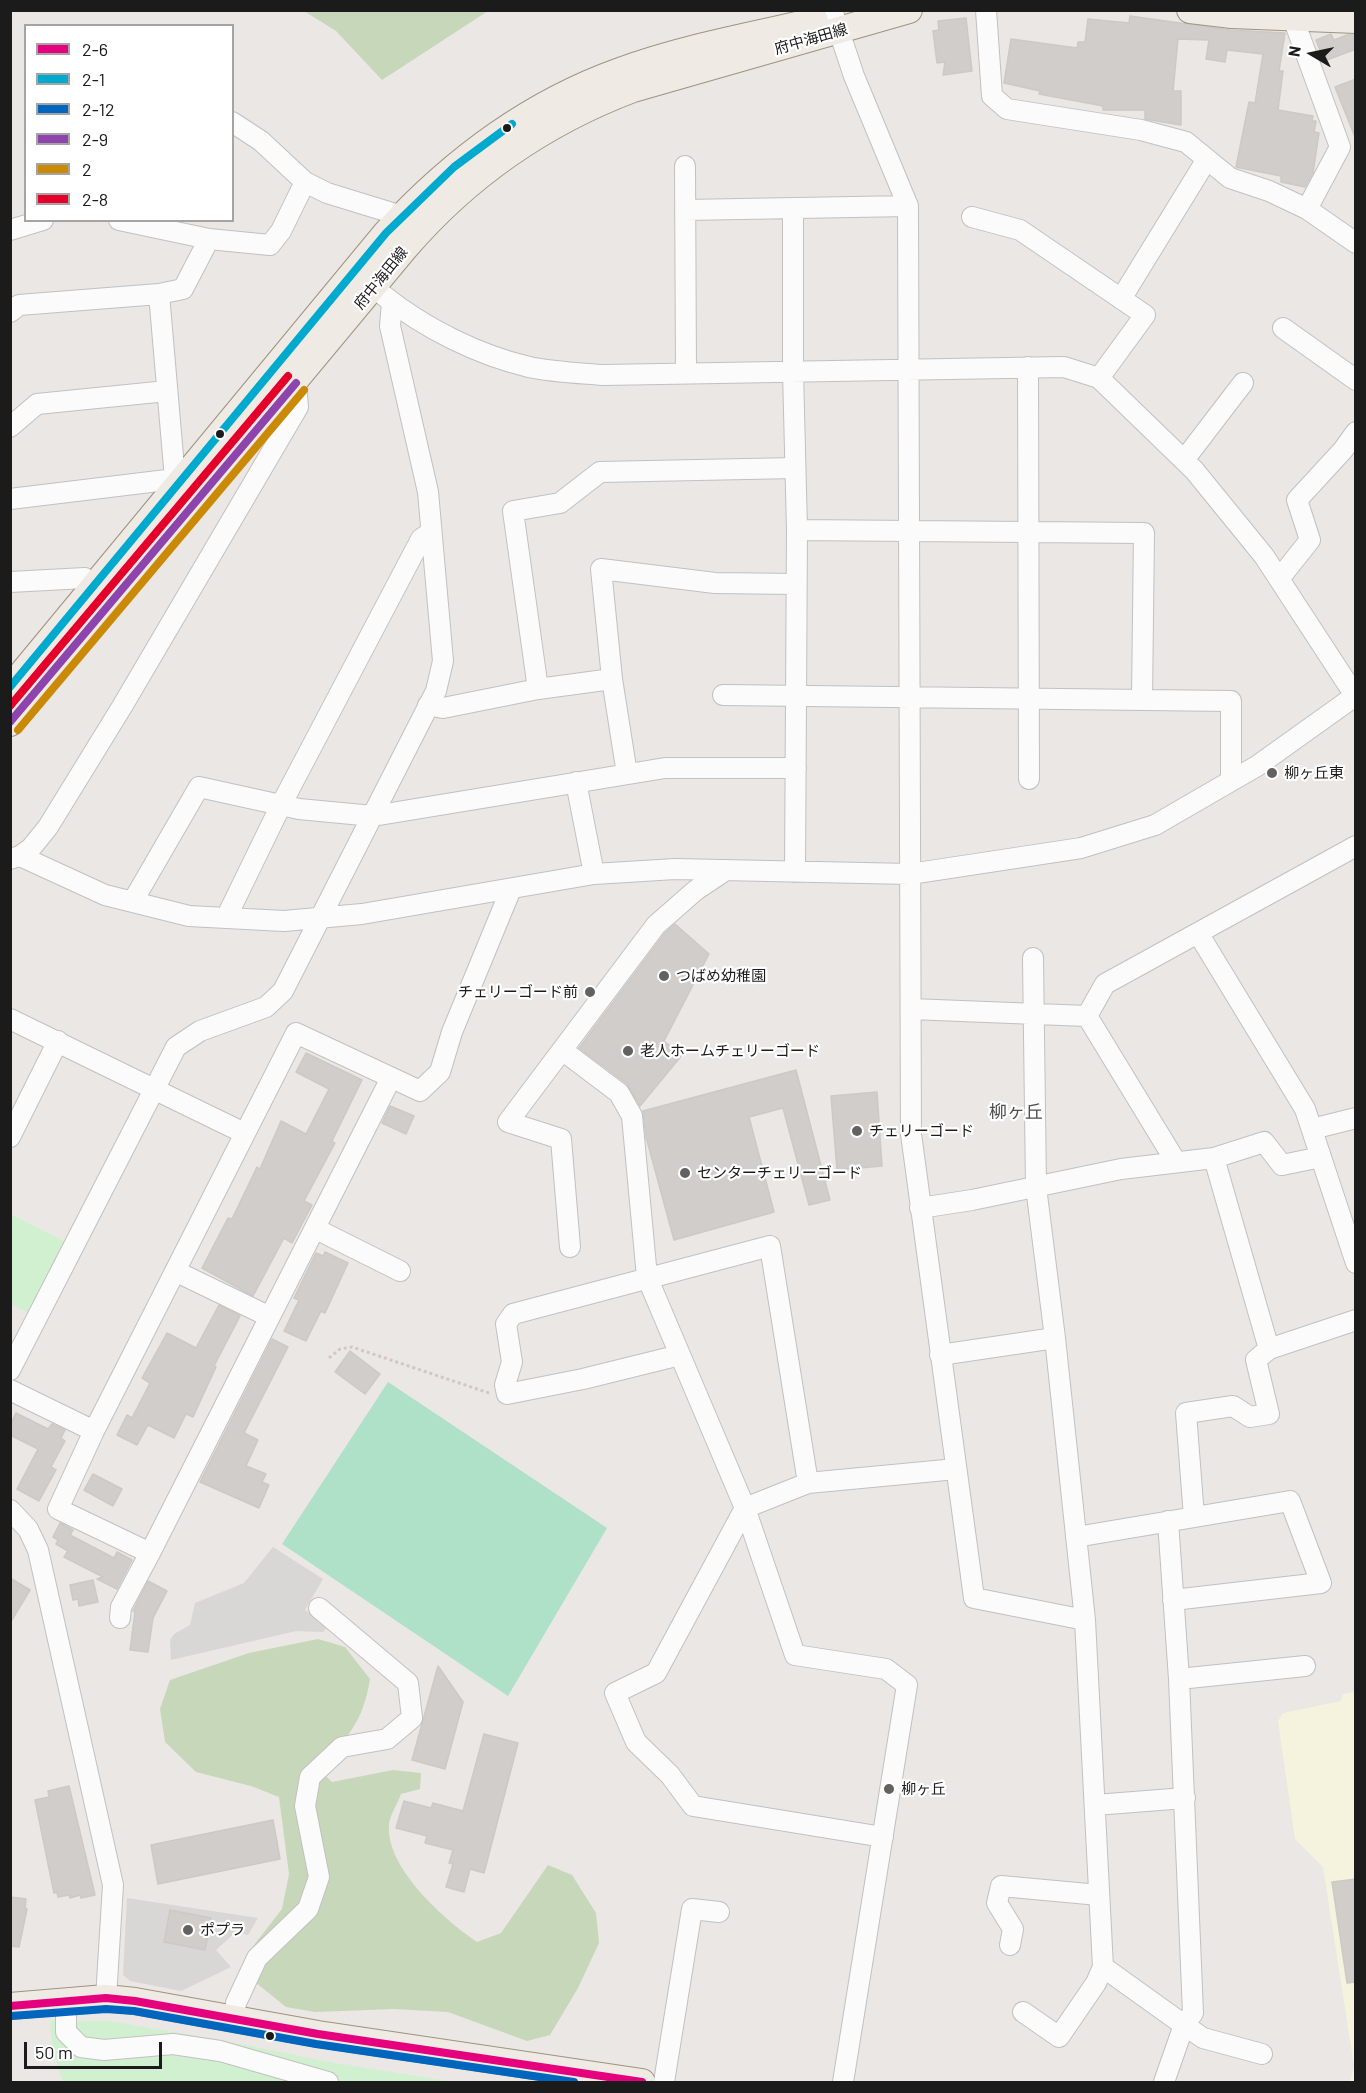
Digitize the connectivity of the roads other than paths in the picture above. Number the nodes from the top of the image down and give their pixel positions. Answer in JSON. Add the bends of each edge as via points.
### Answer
{"nodes":[{"id":1,"x":909,"y":10,"type":"edge"},
{"id":2,"x":986,"y":10,"type":"edge"},
{"id":3,"x":1190,"y":10,"type":"edge"},
{"id":4,"x":1265,"y":14,"type":"edge"},
{"id":5,"x":1293,"y":18,"type":"junction"},
{"id":6,"x":1356,"y":20,"type":"edge"},
{"id":7,"x":836,"y":24,"type":"junction"},
{"id":8,"x":234,"y":123,"type":"edge"},
{"id":9,"x":1207,"y":159,"type":"junction"},
{"id":10,"x":685,"y":166,"type":"dead end"},
{"id":11,"x":305,"y":182,"type":"junction"},
{"id":12,"x":908,"y":206,"type":"junction"},
{"id":13,"x":793,"y":208,"type":"junction"},
{"id":14,"x":1307,"y":209,"type":"junction"},
{"id":15,"x":685,"y":210,"type":"junction"},
{"id":16,"x":402,"y":216,"type":"junction"},
{"id":17,"x":972,"y":217,"type":"dead end"},
{"id":18,"x":36,"y":222,"type":"edge"},
{"id":19,"x":128,"y":222,"type":"edge"},
{"id":20,"x":10,"y":230,"type":"edge"},
{"id":21,"x":209,"y":239,"type":"junction"},
{"id":22,"x":1356,"y":243,"type":"edge"},
{"id":23,"x":374,"y":287,"type":"junction"},
{"id":24,"x":159,"y":294,"type":"junction"},
{"id":25,"x":1121,"y":299,"type":"junction"},
{"id":26,"x":10,"y":312,"type":"edge"},
{"id":27,"x":1283,"y":328,"type":"dead end"},
{"id":28,"x":1028,"y":367,"type":"junction"},
{"id":29,"x":908,"y":369,"type":"junction"},
{"id":30,"x":793,"y":371,"type":"junction"},
{"id":31,"x":686,"y":374,"type":"junction"},
{"id":32,"x":1099,"y":378,"type":"junction"},
{"id":33,"x":1356,"y":380,"type":"edge"},
{"id":34,"x":296,"y":382,"type":"junction"},
{"id":35,"x":1243,"y":383,"type":"dead end"},
{"id":36,"x":167,"y":390,"type":"junction"},
{"id":37,"x":10,"y":427,"type":"edge"},
{"id":38,"x":1356,"y":432,"type":"edge"},
{"id":39,"x":1184,"y":460,"type":"junction"},
{"id":40,"x":795,"y":468,"type":"junction"},
{"id":41,"x":184,"y":487,"type":"junction"},
{"id":42,"x":10,"y":499,"type":"edge"},
{"id":43,"x":797,"y":530,"type":"junction"},
{"id":44,"x":431,"y":532,"type":"junction"},
{"id":45,"x":909,"y":532,"type":"junction"},
{"id":46,"x":1029,"y":534,"type":"junction"},
{"id":47,"x":1279,"y":579,"type":"junction"},
{"id":48,"x":10,"y":582,"type":"edge"},
{"id":49,"x":796,"y":584,"type":"junction"},
{"id":50,"x":104,"y":592,"type":"junction"},
{"id":51,"x":612,"y":679,"type":"junction"},
{"id":52,"x":12,"y":684,"type":"edge"},
{"id":53,"x":538,"y":689,"type":"junction"},
{"id":54,"x":723,"y":696,"type":"dead end"},
{"id":55,"x":796,"y":696,"type":"junction"},
{"id":56,"x":910,"y":696,"type":"junction"},
{"id":57,"x":1355,"y":696,"type":"edge"},
{"id":58,"x":1031,"y":698,"type":"junction"},
{"id":59,"x":1142,"y":699,"type":"junction"},
{"id":60,"x":428,"y":705,"type":"junction"},
{"id":61,"x":10,"y":723,"type":"edge"},
{"id":62,"x":796,"y":768,"type":"junction"},
{"id":63,"x":627,"y":774,"type":"junction"},
{"id":64,"x":1029,"y":779,"type":"dead end"},
{"id":65,"x":1231,"y":781,"type":"junction"},
{"id":66,"x":576,"y":782,"type":"junction"},
{"id":67,"x":281,"y":805,"type":"junction"},
{"id":68,"x":373,"y":816,"type":"junction"},
{"id":69,"x":1356,"y":846,"type":"edge"},
{"id":70,"x":15,"y":857,"type":"edge"},
{"id":71,"x":726,"y":870,"type":"junction"},
{"id":72,"x":795,"y":872,"type":"junction"},
{"id":73,"x":594,"y":874,"type":"junction"},
{"id":74,"x":910,"y":874,"type":"junction"},
{"id":75,"x":512,"y":889,"type":"junction"},
{"id":76,"x":133,"y":902,"type":"junction"},
{"id":77,"x":226,"y":918,"type":"junction"},
{"id":78,"x":321,"y":918,"type":"junction"},
{"id":79,"x":1198,"y":933,"type":"junction"},
{"id":80,"x":1033,"y":958,"type":"dead end"},
{"id":81,"x":911,"y":1009,"type":"junction"},
{"id":82,"x":1033,"y":1012,"type":"junction"},
{"id":83,"x":1087,"y":1016,"type":"junction"},
{"id":84,"x":10,"y":1019,"type":"edge"},
{"id":85,"x":58,"y":1041,"type":"junction"},
{"id":86,"x":562,"y":1050,"type":"junction"},
{"id":87,"x":391,"y":1078,"type":"junction"},
{"id":88,"x":153,"y":1088,"type":"junction"},
{"id":89,"x":1356,"y":1118,"type":"edge"},
{"id":90,"x":1312,"y":1129,"type":"junction"},
{"id":91,"x":244,"y":1133,"type":"junction"},
{"id":92,"x":10,"y":1137,"type":"edge"},
{"id":93,"x":1321,"y":1157,"type":"junction"},
{"id":94,"x":1214,"y":1158,"type":"junction"},
{"id":95,"x":1176,"y":1162,"type":"junction"},
{"id":96,"x":1036,"y":1187,"type":"junction"},
{"id":97,"x":920,"y":1209,"type":"junction"},
{"id":98,"x":316,"y":1229,"type":"junction"},
{"id":99,"x":570,"y":1247,"type":"dead end"},
{"id":100,"x":1356,"y":1263,"type":"edge"},
{"id":101,"x":175,"y":1271,"type":"junction"},
{"id":102,"x":400,"y":1271,"type":"dead end"},
{"id":103,"x":647,"y":1277,"type":"junction"},
{"id":104,"x":270,"y":1317,"type":"junction"},
{"id":105,"x":1356,"y":1320,"type":"edge"},
{"id":106,"x":1055,"y":1338,"type":"junction"},
{"id":107,"x":1269,"y":1348,"type":"junction"},
{"id":108,"x":680,"y":1355,"type":"junction"},
{"id":109,"x":940,"y":1355,"type":"junction"},
{"id":110,"x":10,"y":1370,"type":"edge"},
{"id":111,"x":10,"y":1390,"type":"edge"},
{"id":112,"x":94,"y":1431,"type":"junction"},
{"id":113,"x":956,"y":1469,"type":"junction"},
{"id":114,"x":808,"y":1483,"type":"junction"},
{"id":115,"x":745,"y":1508,"type":"junction"},
{"id":116,"x":10,"y":1510,"type":"edge"},
{"id":117,"x":1194,"y":1517,"type":"junction"},
{"id":118,"x":1167,"y":1521,"type":"junction"},
{"id":119,"x":1076,"y":1537,"type":"junction"},
{"id":120,"x":150,"y":1552,"type":"junction"},
{"id":121,"x":1173,"y":1600,"type":"junction"},
{"id":122,"x":320,"y":1608,"type":"dead end"},
{"id":123,"x":120,"y":1618,"type":"dead end"},
{"id":124,"x":1085,"y":1620,"type":"junction"},
{"id":125,"x":1305,"y":1666,"type":"dead end"},
{"id":126,"x":1179,"y":1679,"type":"junction"},
{"id":127,"x":1185,"y":1798,"type":"junction"},
{"id":128,"x":1095,"y":1805,"type":"junction"},
{"id":129,"x":883,"y":1837,"type":"junction"},
{"id":130,"x":1099,"y":1895,"type":"junction"},
{"id":131,"x":719,"y":1912,"type":"dead end"},
{"id":132,"x":1010,"y":1945,"type":"dead end"},
{"id":133,"x":1103,"y":1967,"type":"junction"},
{"id":134,"x":106,"y":1998,"type":"junction"},
{"id":135,"x":66,"y":2003,"type":"junction"},
{"id":136,"x":10,"y":2006,"type":"edge"},
{"id":137,"x":1023,"y":2012,"type":"dead end"},
{"id":138,"x":234,"y":2018,"type":"junction"},
{"id":139,"x":1184,"y":2025,"type":"junction"},
{"id":140,"x":1262,"y":2054,"type":"dead end"},
{"id":141,"x":328,"y":2082,"type":"edge"},
{"id":142,"x":642,"y":2082,"type":"edge"},
{"id":143,"x":664,"y":2082,"type":"edge"},
{"id":144,"x":843,"y":2082,"type":"edge"},
{"id":145,"x":1164,"y":2082,"type":"edge"}],
"edges":[{"from":1,"to":7,"type":"main road","name":"府中海田線"},
{"from":2,"to":9,"type":"street","via":[[992,96],[1007,109],[1141,129],[1186,142]]},
{"from":3,"to":4,"type":"main road"},
{"from":4,"to":5,"type":"main road"},
{"from":5,"to":6,"type":"main road"},
{"from":5,"to":14,"type":"street","via":[[1340,147]]},
{"from":7,"to":12,"type":"street"},
{"from":7,"to":16,"type":"main road","name":"府中海田線","via":[[663,56],[574,90],[482,145]]},
{"from":7,"to":23,"type":"main road","name":"府中海田線","via":[[633,89],[548,128],[489,166],[454,197]]},
{"from":8,"to":11,"type":"street","via":[[261,141]]},
{"from":9,"to":14,"type":"street","via":[[1230,178]]},
{"from":9,"to":25,"type":"street"},
{"from":10,"to":15,"type":"street"},
{"from":11,"to":16,"type":"street","via":[[327,193]]},
{"from":11,"to":21,"type":"street","via":[[270,245]]},
{"from":12,"to":13,"type":"street"},
{"from":12,"to":29,"type":"street"},
{"from":13,"to":15,"type":"street"},
{"from":13,"to":30,"type":"street"},
{"from":14,"to":22,"type":"street"},
{"from":15,"to":31,"type":"street"},
{"from":16,"to":23,"type":"main road","name":"府中海田線"},
{"from":17,"to":25,"type":"street","via":[[1020,230]]},
{"from":18,"to":20,"type":"street"},
{"from":19,"to":21,"type":"street"},
{"from":21,"to":24,"type":"street","via":[[183,289]]},
{"from":23,"to":31,"type":"street","via":[[421,321],[480,351],[529,367],[603,375]]},
{"from":23,"to":34,"type":"main road","name":"府中海田線"},
{"from":23,"to":41,"type":"main road","name":"府中海田線"},
{"from":23,"to":44,"type":"street","via":[[390,326],[428,492]]},
{"from":24,"to":26,"type":"street","via":[[20,305]]},
{"from":24,"to":36,"type":"street"},
{"from":25,"to":32,"type":"street","via":[[1144,315]]},
{"from":27,"to":33,"type":"street"},
{"from":28,"to":29,"type":"street"},
{"from":28,"to":32,"type":"street","via":[[1064,367]]},
{"from":28,"to":46,"type":"street"},
{"from":29,"to":30,"type":"street"},
{"from":29,"to":45,"type":"street"},
{"from":30,"to":31,"type":"street"},
{"from":30,"to":40,"type":"street"},
{"from":32,"to":39,"type":"street"},
{"from":34,"to":41,"type":"main road","name":"府中海田線"},
{"from":34,"to":70,"type":"street","via":[[298,407],[105,735],[48,826],[31,848]]},
{"from":35,"to":39,"type":"street"},
{"from":36,"to":37,"type":"street","via":[[37,404]]},
{"from":36,"to":41,"type":"street"},
{"from":38,"to":47,"type":"street","via":[[1297,500],[1310,540]]},
{"from":39,"to":47,"type":"street"},
{"from":40,"to":43,"type":"street"},
{"from":40,"to":53,"type":"street","via":[[600,472],[560,503],[513,511]]},
{"from":41,"to":42,"type":"street"},
{"from":41,"to":50,"type":"main road","name":"府中海田線"},
{"from":43,"to":45,"type":"street"},
{"from":43,"to":49,"type":"street"},
{"from":44,"to":60,"type":"street","via":[[443,661],[436,691]]},
{"from":44,"to":67,"type":"street","via":[[421,539]]},
{"from":45,"to":46,"type":"street"},
{"from":45,"to":56,"type":"street"},
{"from":46,"to":58,"type":"street"},
{"from":46,"to":59,"type":"street","via":[[1144,533]]},
{"from":47,"to":57,"type":"street"},
{"from":48,"to":50,"type":"street","via":[[85,578]]},
{"from":49,"to":51,"type":"street","via":[[716,583],[601,569]]},
{"from":49,"to":55,"type":"street"},
{"from":50,"to":52,"type":"main road","name":"府中海田線"},
{"from":50,"to":61,"type":"main road","name":"府中海田線"},
{"from":51,"to":53,"type":"street"},
{"from":51,"to":63,"type":"street"},
{"from":53,"to":60,"type":"street","via":[[443,708]]},
{"from":54,"to":55,"type":"street"},
{"from":55,"to":56,"type":"street"},
{"from":55,"to":62,"type":"street"},
{"from":56,"to":58,"type":"street"},
{"from":56,"to":74,"type":"street"},
{"from":57,"to":65,"type":"street"},
{"from":58,"to":59,"type":"street"},
{"from":58,"to":64,"type":"street"},
{"from":59,"to":65,"type":"street","via":[[1231,701]]},
{"from":60,"to":68,"type":"street"},
{"from":62,"to":63,"type":"street","via":[[665,768]]},
{"from":62,"to":72,"type":"street"},
{"from":63,"to":66,"type":"street"},
{"from":65,"to":74,"type":"street","via":[[1155,825],[1082,848]]},
{"from":66,"to":68,"type":"street"},
{"from":66,"to":73,"type":"street"},
{"from":67,"to":68,"type":"street"},
{"from":67,"to":76,"type":"street","via":[[199,787]]},
{"from":67,"to":77,"type":"street"},
{"from":68,"to":78,"type":"street"},
{"from":69,"to":79,"type":"street"},
{"from":70,"to":76,"type":"street","via":[[105,895]]},
{"from":71,"to":72,"type":"street"},
{"from":71,"to":73,"type":"street"},
{"from":71,"to":86,"type":"street","via":[[656,925]]},
{"from":72,"to":74,"type":"street"},
{"from":73,"to":75,"type":"street"},
{"from":74,"to":81,"type":"street"},
{"from":75,"to":78,"type":"street"},
{"from":75,"to":87,"type":"street","via":[[452,1032],[440,1071],[420,1091]]},
{"from":76,"to":77,"type":"street","via":[[189,916]]},
{"from":77,"to":78,"type":"street"},
{"from":78,"to":88,"type":"street","via":[[283,991],[266,1007],[200,1031],[176,1047]]},
{"from":79,"to":83,"type":"street","via":[[1105,984]]},
{"from":79,"to":90,"type":"street","via":[[1305,1109]]},
{"from":80,"to":82,"type":"street"},
{"from":81,"to":82,"type":"street"},
{"from":81,"to":97,"type":"street","via":[[911,1134]]},
{"from":82,"to":83,"type":"street"},
{"from":82,"to":96,"type":"street"},
{"from":83,"to":95,"type":"street"},
{"from":84,"to":85,"type":"street"},
{"from":85,"to":88,"type":"street"},
{"from":85,"to":92,"type":"street"},
{"from":86,"to":99,"type":"street","via":[[508,1122],[561,1139]]},
{"from":86,"to":103,"type":"street","via":[[619,1093],[632,1116]]},
{"from":87,"to":91,"type":"street","via":[[296,1033]]},
{"from":87,"to":98,"type":"street"},
{"from":88,"to":91,"type":"street"},
{"from":88,"to":110,"type":"street"},
{"from":89,"to":90,"type":"street"},
{"from":90,"to":93,"type":"street"},
{"from":91,"to":101,"type":"street"},
{"from":93,"to":94,"type":"street","via":[[1282,1165],[1264,1142]]},
{"from":93,"to":100,"type":"street"},
{"from":94,"to":95,"type":"street"},
{"from":94,"to":107,"type":"street"},
{"from":95,"to":96,"type":"street"},
{"from":96,"to":97,"type":"street"},
{"from":96,"to":106,"type":"street"},
{"from":97,"to":109,"type":"street"},
{"from":98,"to":102,"type":"street"},
{"from":98,"to":104,"type":"street"},
{"from":101,"to":104,"type":"street"},
{"from":101,"to":112,"type":"street"},
{"from":103,"to":108,"type":"street"},
{"from":103,"to":108,"type":"street","via":[[513,1314],[506,1324],[512,1362],[505,1385],[507,1394]]},
{"from":103,"to":114,"type":"street","via":[[770,1246]]},
{"from":104,"to":120,"type":"street"},
{"from":105,"to":107,"type":"street"},
{"from":106,"to":109,"type":"street"},
{"from":106,"to":119,"type":"street"},
{"from":107,"to":117,"type":"street","via":[[1256,1360],[1269,1414],[1250,1417],[1233,1406],[1186,1413]]},
{"from":108,"to":115,"type":"street"},
{"from":109,"to":113,"type":"street"},
{"from":111,"to":112,"type":"street"},
{"from":112,"to":120,"type":"street","via":[[58,1509]]},
{"from":113,"to":114,"type":"street"},
{"from":113,"to":124,"type":"street","via":[[974,1598]]},
{"from":114,"to":115,"type":"street"},
{"from":115,"to":129,"type":"street","via":[[795,1655],[886,1669],[907,1685]]},
{"from":115,"to":129,"type":"street","via":[[656,1673],[615,1693],[636,1742],[670,1775],[693,1806]]},
{"from":116,"to":134,"type":"street","via":[[28,1529],[38,1550],[113,1885]]},
{"from":117,"to":118,"type":"street"},
{"from":117,"to":121,"type":"street","via":[[1290,1501],[1321,1583]]},
{"from":118,"to":119,"type":"street"},
{"from":118,"to":121,"type":"street"},
{"from":119,"to":124,"type":"street"},
{"from":120,"to":123,"type":"street","via":[[121,1607]]},
{"from":121,"to":126,"type":"street"},
{"from":122,"to":138,"type":"street","via":[[408,1683],[412,1718],[387,1739],[342,1747],[310,1777],[305,1806],[319,1877],[308,1909],[257,1958],[236,2003]]},
{"from":124,"to":128,"type":"street"},
{"from":125,"to":126,"type":"street"},
{"from":126,"to":127,"type":"street"},
{"from":127,"to":128,"type":"street"},
{"from":127,"to":139,"type":"street","via":[[1193,2013]]},
{"from":128,"to":130,"type":"street"},
{"from":129,"to":144,"type":"street"},
{"from":130,"to":132,"type":"street","via":[[1001,1886],[997,1903],[1013,1929]]},
{"from":130,"to":133,"type":"street"},
{"from":131,"to":143,"type":"street","via":[[692,1909]]},
{"from":133,"to":137,"type":"street","via":[[1059,2037]]},
{"from":133,"to":139,"type":"street"},
{"from":134,"to":135,"type":"main road"},
{"from":134,"to":138,"type":"main road"},
{"from":135,"to":136,"type":"main road"},
{"from":135,"to":141,"type":"street","via":[[66,2032],[81,2047],[104,2050],[173,2044],[220,2051]]},
{"from":138,"to":142,"type":"main road","via":[[533,2068]]},
{"from":139,"to":140,"type":"street","via":[[1203,2038]]},
{"from":139,"to":145,"type":"street"}]}
